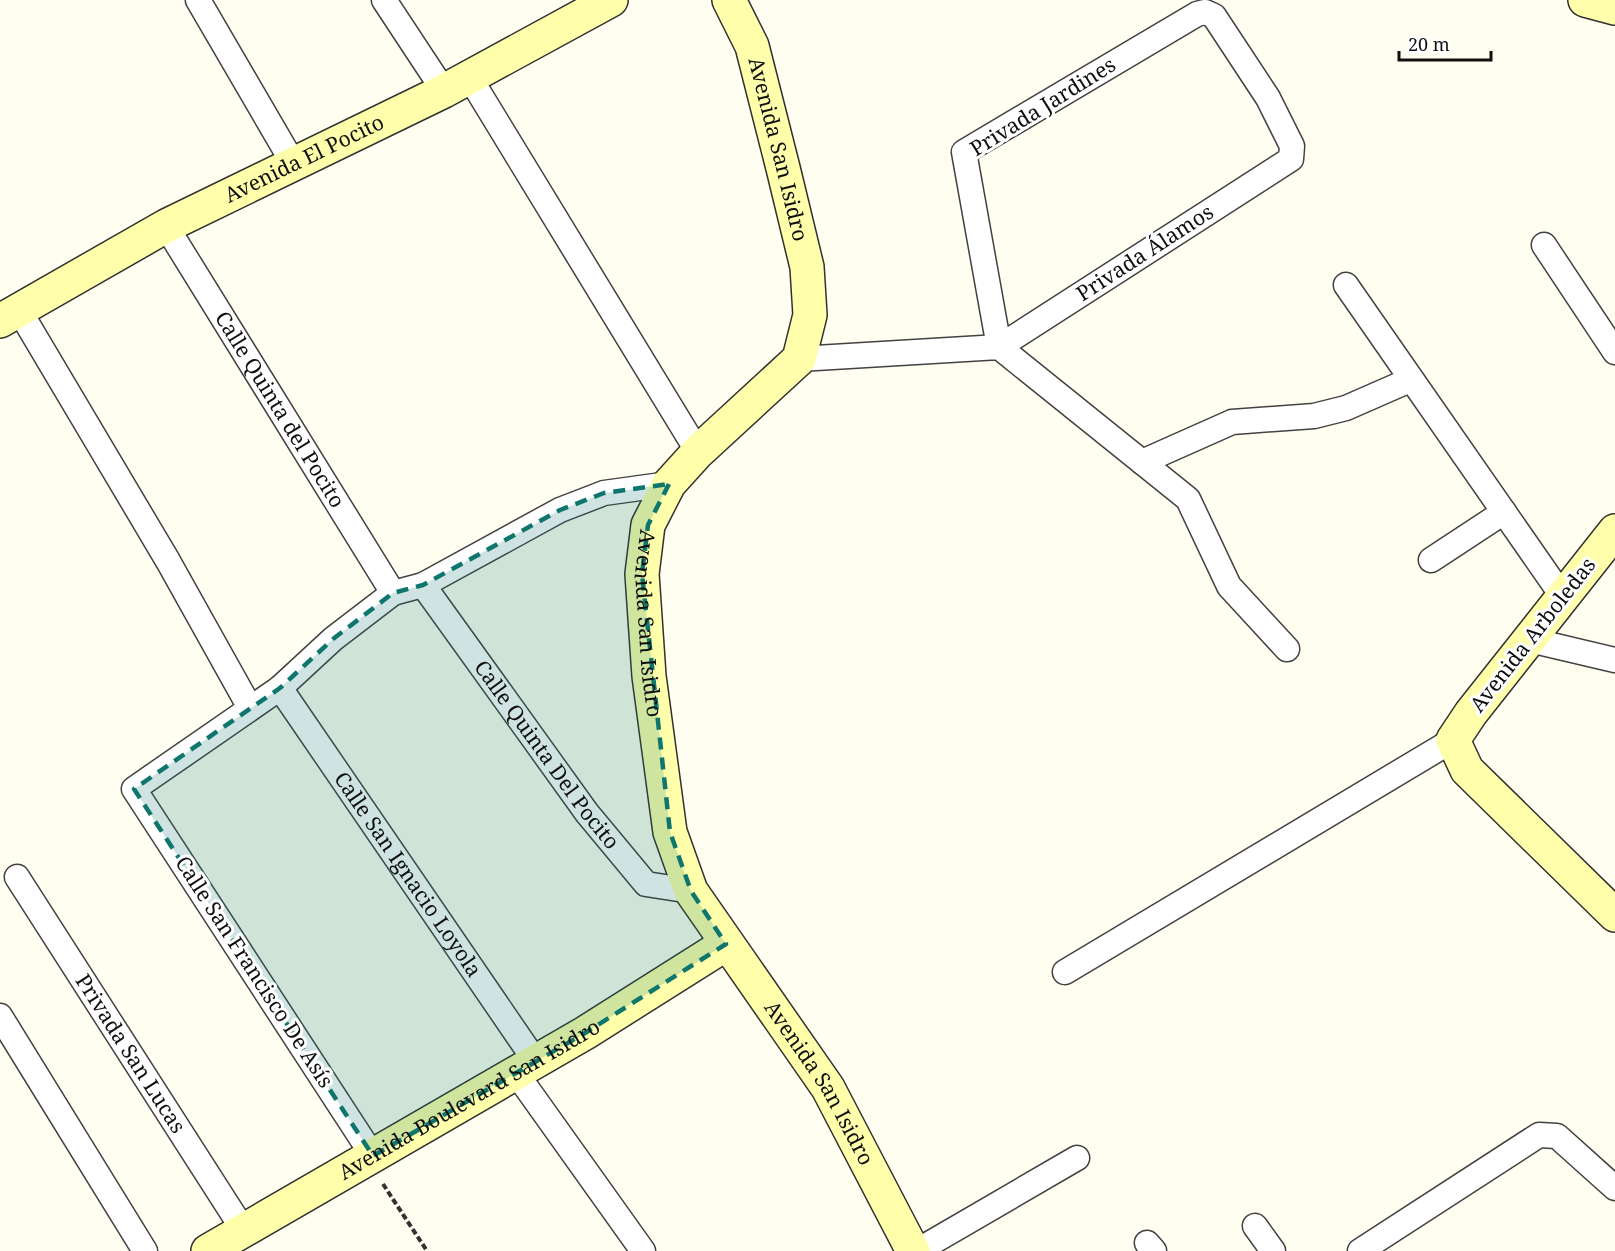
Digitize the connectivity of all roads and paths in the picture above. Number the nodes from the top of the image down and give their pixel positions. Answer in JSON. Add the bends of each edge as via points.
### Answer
{"nodes":[{"id":1,"x":198,"y":0,"type":"edge"},
{"id":2,"x":384,"y":0,"type":"edge"},
{"id":3,"x":611,"y":0,"type":"edge"},
{"id":4,"x":729,"y":0,"type":"edge"},
{"id":5,"x":1585,"y":0,"type":"edge"},
{"id":6,"x":1615,"y":8,"type":"edge"},
{"id":7,"x":1197,"y":14,"type":"joint"},
{"id":8,"x":457,"y":85,"type":"junction"},
{"id":9,"x":293,"y":163,"type":"junction"},
{"id":10,"x":166,"y":226,"type":"junction"},
{"id":11,"x":1544,"y":245,"type":"dead end"},
{"id":12,"x":1346,"y":285,"type":"dead end"},
{"id":13,"x":10,"y":315,"type":"edge"},
{"id":14,"x":999,"y":347,"type":"junction"},
{"id":15,"x":1615,"y":352,"type":"edge"},
{"id":16,"x":799,"y":358,"type":"junction"},
{"id":17,"x":1410,"y":380,"type":"junction"},
{"id":18,"x":698,"y":452,"type":"junction"},
{"id":19,"x":1142,"y":462,"type":"junction"},
{"id":20,"x":669,"y":484,"type":"junction"},
{"id":21,"x":1504,"y":512,"type":"junction"},
{"id":22,"x":1615,"y":531,"type":"edge"},
{"id":23,"x":1431,"y":560,"type":"dead end"},
{"id":24,"x":423,"y":585,"type":"junction"},
{"id":25,"x":393,"y":593,"type":"junction"},
{"id":26,"x":1563,"y":597,"type":"junction"},
{"id":27,"x":1530,"y":640,"type":"junction"},
{"id":28,"x":1287,"y":649,"type":"dead end"},
{"id":29,"x":1615,"y":660,"type":"edge"},
{"id":30,"x":280,"y":688,"type":"junction"},
{"id":31,"x":250,"y":708,"type":"junction"},
{"id":32,"x":1453,"y":740,"type":"junction"},
{"id":33,"x":17,"y":877,"type":"dead end"},
{"id":34,"x":691,"y":891,"type":"junction"},
{"id":35,"x":1613,"y":909,"type":"edge"},
{"id":36,"x":726,"y":944,"type":"junction"},
{"id":37,"x":1065,"y":972,"type":"dead end"},
{"id":38,"x":0,"y":1016,"type":"edge"},
{"id":39,"x":526,"y":1067,"type":"junction"},
{"id":40,"x":370,"y":1158,"type":"junction"},
{"id":41,"x":1077,"y":1158,"type":"dead end"},
{"id":42,"x":1615,"y":1188,"type":"edge"},
{"id":43,"x":1255,"y":1226,"type":"dead end"},
{"id":44,"x":244,"y":1230,"type":"junction"},
{"id":45,"x":145,"y":1251,"type":"edge"},
{"id":46,"x":208,"y":1251,"type":"edge"},
{"id":47,"x":428,"y":1251,"type":"edge"},
{"id":48,"x":643,"y":1251,"type":"edge"},
{"id":49,"x":915,"y":1251,"type":"edge"},
{"id":50,"x":1273,"y":1251,"type":"edge"},
{"id":51,"x":1360,"y":1251,"type":"edge"}],
"edges":[{"from":1,"to":9,"type":"street"},
{"from":2,"to":8,"type":"street"},
{"from":3,"to":8,"type":"main road","name":"Avenida El Pocito"},
{"from":4,"to":16,"type":"main road","name":"Avenida San Isidro","via":[[752,46],[807,267],[810,315]]},
{"from":5,"to":6,"type":"main road"},
{"from":7,"to":14,"type":"street","name":"Privada Jardines","via":[[963,152]]},
{"from":7,"to":14,"type":"street","name":"Privada Álamos","via":[[1214,16],[1268,98],[1292,146],[1291,159]]},
{"from":8,"to":9,"type":"main road","name":"Avenida El Pocito"},
{"from":8,"to":18,"type":"street"},
{"from":9,"to":10,"type":"main road","name":"Avenida El Pocito"},
{"from":10,"to":13,"type":"main road","name":"Avenida El Pocito"},
{"from":10,"to":25,"type":"street","name":"Calle Quinta del Pocito"},
{"from":11,"to":15,"type":"street"},
{"from":12,"to":17,"type":"street"},
{"from":13,"to":31,"type":"street","via":[[168,561]]},
{"from":14,"to":16,"type":"street"},
{"from":14,"to":19,"type":"street"},
{"from":16,"to":18,"type":"main road","name":"Avenida San Isidro"},
{"from":17,"to":19,"type":"street","via":[[1346,408],[1314,416],[1232,422]]},
{"from":17,"to":21,"type":"street"},
{"from":18,"to":20,"type":"main road","name":"Avenida San Isidro"},
{"from":19,"to":28,"type":"street","via":[[1188,499],[1229,586]]},
{"from":20,"to":24,"type":"street","via":[[604,493],[560,510]]},
{"from":20,"to":34,"type":"main road","name":"Avenida San Isidro","via":[[648,525],[642,574],[649,676],[670,832]]},
{"from":21,"to":23,"type":"street"},
{"from":21,"to":26,"type":"street"},
{"from":22,"to":26,"type":"main road","name":"Avenida Arboledas"},
{"from":24,"to":25,"type":"street"},
{"from":24,"to":34,"type":"street","name":"Calle Quinta Del Pocito","via":[[587,813],[646,884]]},
{"from":25,"to":30,"type":"street","via":[[333,639]]},
{"from":26,"to":27,"type":"main road","name":"Avenida Arboledas"},
{"from":27,"to":29,"type":"street"},
{"from":27,"to":32,"type":"main road","name":"Avenida Arboledas"},
{"from":30,"to":31,"type":"street"},
{"from":30,"to":39,"type":"street","name":"Calle San Ignacio Loyola"},
{"from":31,"to":40,"type":"street","name":"Calle San Francisco De Asís","via":[[134,789]]},
{"from":32,"to":35,"type":"main road","via":[[1467,770]]},
{"from":32,"to":37,"type":"street"},
{"from":33,"to":44,"type":"street","name":"Privada San Lucas"},
{"from":34,"to":36,"type":"main road","name":"Avenida San Isidro"},
{"from":36,"to":39,"type":"main road","name":"Avenida Boulevard San Isidro"},
{"from":36,"to":49,"type":"main road","name":"Avenida San Isidro","via":[[828,1088]]},
{"from":38,"to":45,"type":"street"},
{"from":39,"to":40,"type":"main road","name":"Avenida Boulevard San Isidro"},
{"from":39,"to":48,"type":"street","name":"Calle San Ignacio Loyola"},
{"from":40,"to":44,"type":"main road","name":"Avenida Boulevard San Isidro"},
{"from":40,"to":47,"type":"path"},
{"from":41,"to":49,"type":"street"},
{"from":42,"to":51,"type":"street","via":[[1557,1136],[1539,1135]]},
{"from":43,"to":50,"type":"street"},
{"from":44,"to":46,"type":"main road","name":"Avenida Boulevard San Isidro"}]}
